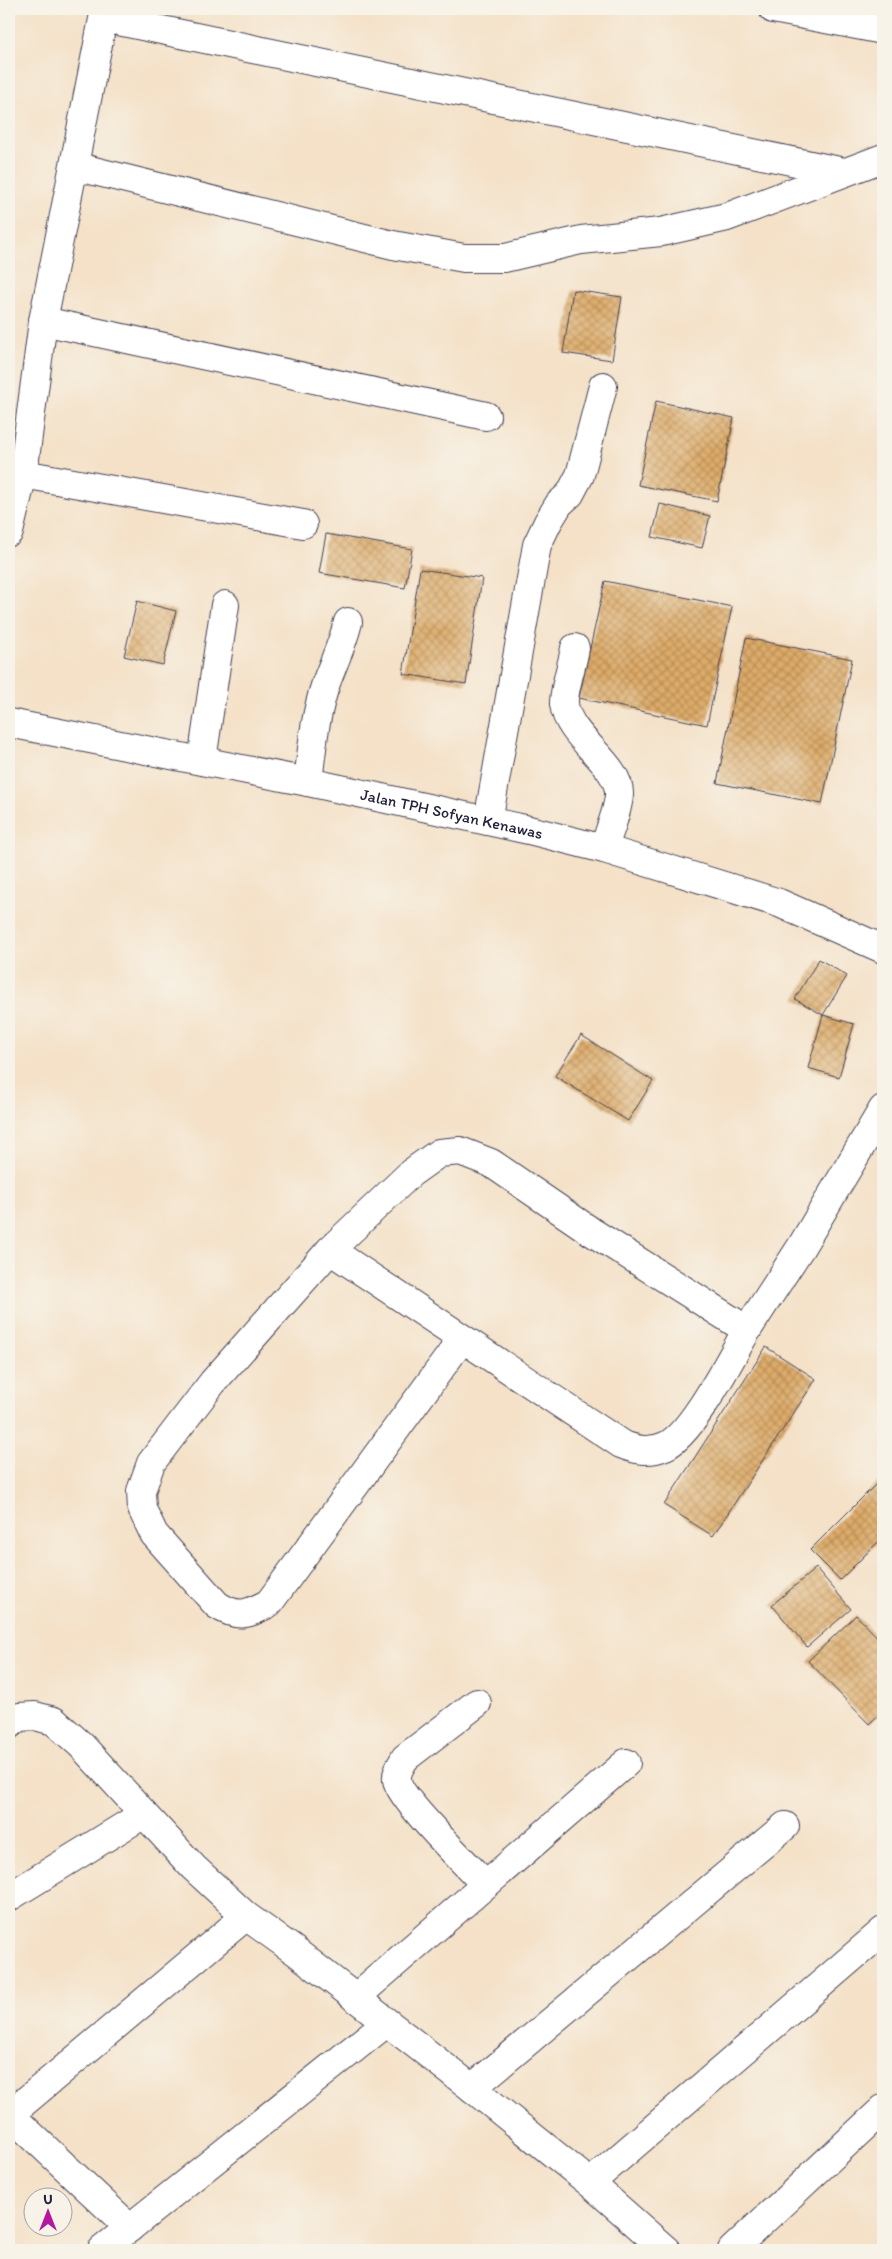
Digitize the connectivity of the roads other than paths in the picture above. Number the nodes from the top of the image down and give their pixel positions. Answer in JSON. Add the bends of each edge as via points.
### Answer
{"nodes":[{"id":1,"x":773,"y":9,"type":"edge"},
{"id":2,"x":105,"y":13,"type":"edge"},
{"id":3,"x":883,"y":30,"type":"edge"},
{"id":4,"x":883,"y":158,"type":"edge"},
{"id":5,"x":74,"y":166,"type":"junction"},
{"id":6,"x":844,"y":172,"type":"junction"},
{"id":7,"x":42,"y":321,"type":"junction"},
{"id":8,"x":603,"y":386,"type":"dead end"},
{"id":9,"x":486,"y":416,"type":"dead end"},
{"id":10,"x":23,"y":474,"type":"junction"},
{"id":11,"x":303,"y":524,"type":"dead end"},
{"id":12,"x":9,"y":532,"type":"edge"},
{"id":13,"x":225,"y":605,"type":"dead end"},
{"id":14,"x":348,"y":622,"type":"dead end"},
{"id":15,"x":575,"y":648,"type":"dead end"},
{"id":16,"x":9,"y":723,"type":"edge"},
{"id":17,"x":202,"y":760,"type":"junction"},
{"id":18,"x":308,"y":782,"type":"junction"},
{"id":19,"x":488,"y":821,"type":"junction"},
{"id":20,"x":604,"y":849,"type":"junction"},
{"id":21,"x":883,"y":949,"type":"edge"},
{"id":22,"x":883,"y":1108,"type":"edge"},
{"id":23,"x":330,"y":1250,"type":"junction"},
{"id":24,"x":747,"y":1330,"type":"junction"},
{"id":25,"x":462,"y":1338,"type":"junction"},
{"id":26,"x":477,"y":1703,"type":"dead end"},
{"id":27,"x":9,"y":1725,"type":"edge"},
{"id":28,"x":626,"y":1763,"type":"dead end"},
{"id":29,"x":144,"y":1814,"type":"junction"},
{"id":30,"x":785,"y":1826,"type":"dead end"},
{"id":31,"x":485,"y":1884,"type":"junction"},
{"id":32,"x":9,"y":1897,"type":"edge"},
{"id":33,"x":246,"y":1916,"type":"junction"},
{"id":34,"x":883,"y":1931,"type":"edge"},
{"id":35,"x":355,"y":1998,"type":"junction"},
{"id":36,"x":386,"y":2023,"type":"junction"},
{"id":37,"x":472,"y":2088,"type":"junction"},
{"id":38,"x":883,"y":2109,"type":"edge"},
{"id":39,"x":9,"y":2115,"type":"edge"},
{"id":40,"x":590,"y":2183,"type":"junction"},
{"id":41,"x":130,"y":2228,"type":"junction"},
{"id":42,"x":102,"y":2250,"type":"edge"},
{"id":43,"x":666,"y":2250,"type":"edge"},
{"id":44,"x":732,"y":2250,"type":"edge"}],
"edges":[{"from":1,"to":3,"type":"street"},
{"from":2,"to":5,"type":"street"},
{"from":2,"to":6,"type":"street"},
{"from":4,"to":6,"type":"street"},
{"from":5,"to":6,"type":"street","via":[[393,244],[464,258],[505,258],[581,240],[661,232],[727,217]]},
{"from":5,"to":7,"type":"street"},
{"from":7,"to":9,"type":"street"},
{"from":7,"to":10,"type":"street"},
{"from":8,"to":19,"type":"street","via":[[580,475],[570,494],[559,504],[537,545]]},
{"from":10,"to":11,"type":"street"},
{"from":10,"to":12,"type":"street"},
{"from":13,"to":17,"type":"street"},
{"from":14,"to":18,"type":"street","via":[[315,724]]},
{"from":15,"to":20,"type":"street","via":[[564,704],[572,728],[616,779],[620,793]]},
{"from":16,"to":17,"type":"street","name":"Jalan TPH Sofyan Kenawas"},
{"from":17,"to":18,"type":"street","name":"Jalan TPH Sofyan Kenawas"},
{"from":18,"to":19,"type":"street","name":"Jalan TPH Sofyan Kenawas"},
{"from":19,"to":20,"type":"street","name":"Jalan TPH Sofyan Kenawas"},
{"from":20,"to":21,"type":"street","name":"Jalan TPH Sofyan Kenawas","via":[[779,903]]},
{"from":22,"to":24,"type":"street","via":[[801,1247]]},
{"from":23,"to":24,"type":"street","via":[[429,1159],[447,1151],[460,1151],[490,1163]]},
{"from":23,"to":25,"type":"street"},
{"from":23,"to":25,"type":"street","via":[[213,1382],[150,1463],[141,1491],[142,1509],[154,1534],[217,1605],[228,1612],[248,1615],[269,1603]]},
{"from":24,"to":25,"type":"street","via":[[679,1437],[666,1446],[650,1450],[635,1450],[620,1444]]},
{"from":26,"to":31,"type":"street","via":[[405,1758],[397,1771],[397,1782],[420,1813]]},
{"from":27,"to":29,"type":"street","via":[[19,1717],[35,1716],[54,1721],[81,1745]]},
{"from":28,"to":31,"type":"street"},
{"from":29,"to":32,"type":"street"},
{"from":29,"to":33,"type":"street","via":[[193,1867]]},
{"from":30,"to":37,"type":"street"},
{"from":31,"to":35,"type":"street"},
{"from":33,"to":35,"type":"street"},
{"from":33,"to":39,"type":"street"},
{"from":34,"to":40,"type":"street"},
{"from":35,"to":36,"type":"street"},
{"from":36,"to":37,"type":"street"},
{"from":36,"to":41,"type":"street"},
{"from":37,"to":40,"type":"street"},
{"from":38,"to":44,"type":"street"},
{"from":39,"to":41,"type":"street"},
{"from":40,"to":43,"type":"street"},
{"from":41,"to":42,"type":"street"}]}
